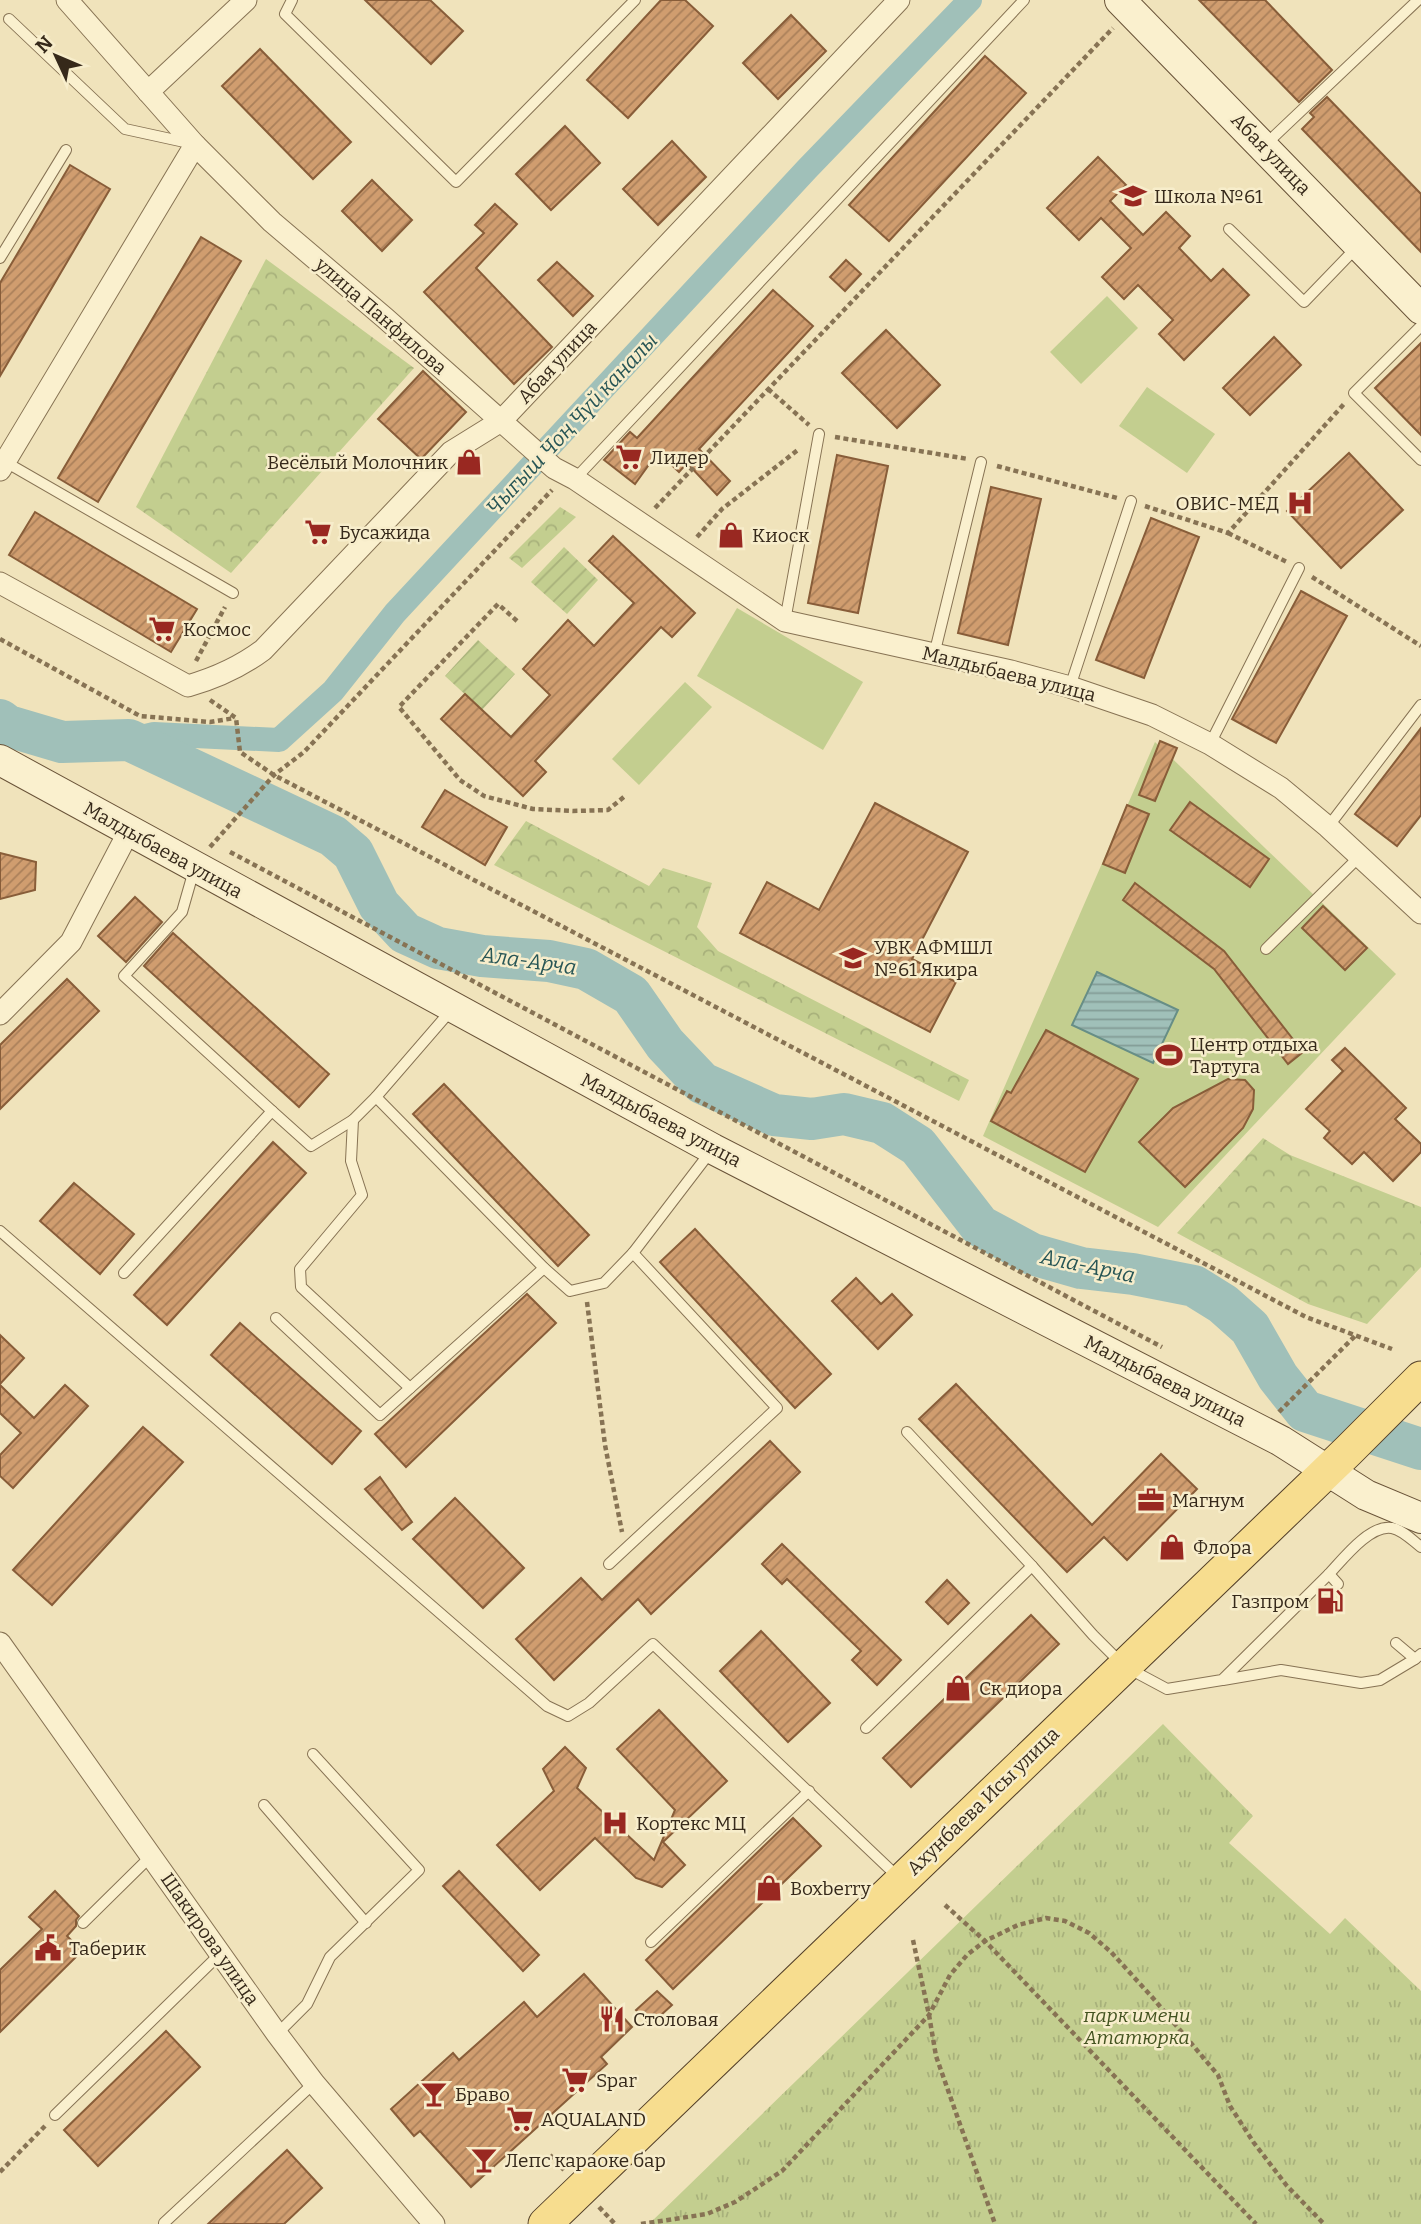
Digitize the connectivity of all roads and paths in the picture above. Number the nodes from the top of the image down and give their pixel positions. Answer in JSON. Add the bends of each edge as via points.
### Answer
{"nodes":[{"id":1,"x":67,"y":0,"type":"edge"},
{"id":2,"x":246,"y":0,"type":"edge"},
{"id":3,"x":292,"y":0,"type":"edge"},
{"id":4,"x":635,"y":0,"type":"edge"},
{"id":5,"x":899,"y":0,"type":"edge"},
{"id":6,"x":1024,"y":0,"type":"edge"},
{"id":7,"x":1418,"y":0,"type":"edge"},
{"id":8,"x":1125,"y":5,"type":"edge"},
{"id":9,"x":9,"y":19,"type":"dead end"},
{"id":10,"x":148,"y":92,"type":"junction"},
{"id":11,"x":195,"y":145,"type":"junction"},
{"id":12,"x":1263,"y":146,"type":"junction"},
{"id":13,"x":66,"y":150,"type":"dead end"},
{"id":14,"x":1229,"y":229,"type":"dead end"},
{"id":15,"x":1359,"y":245,"type":"junction"},
{"id":16,"x":0,"y":258,"type":"edge"},
{"id":17,"x":1421,"y":309,"type":"edge"},
{"id":18,"x":1421,"y":326,"type":"edge"},
{"id":19,"x":768,"y":389,"type":"junction"},
{"id":20,"x":1354,"y":393,"type":"junction"},
{"id":21,"x":501,"y":421,"type":"junction"},
{"id":22,"x":819,"y":434,"type":"junction"},
{"id":23,"x":1421,"y":460,"type":"edge"},
{"id":24,"x":981,"y":462,"type":"junction"},
{"id":25,"x":2,"y":463,"type":"edge"},
{"id":26,"x":575,"y":479,"type":"junction"},
{"id":27,"x":1131,"y":501,"type":"junction"},
{"id":28,"x":640,"y":523,"type":"junction"},
{"id":29,"x":1228,"y":533,"type":"junction"},
{"id":30,"x":683,"y":552,"type":"junction"},
{"id":31,"x":1298,"y":568,"type":"junction"},
{"id":32,"x":0,"y":583,"type":"edge"},
{"id":33,"x":233,"y":593,"type":"joint"},
{"id":34,"x":517,"y":621,"type":"dead end"},
{"id":35,"x":785,"y":621,"type":"junction"},
{"id":36,"x":0,"y":639,"type":"edge"},
{"id":37,"x":1421,"y":646,"type":"edge"},
{"id":38,"x":934,"y":655,"type":"junction"},
{"id":39,"x":195,"y":683,"type":"junction"},
{"id":40,"x":1070,"y":687,"type":"junction"},
{"id":41,"x":1421,"y":705,"type":"edge"},
{"id":42,"x":236,"y":718,"type":"junction"},
{"id":43,"x":1210,"y":744,"type":"junction"},
{"id":44,"x":0,"y":761,"type":"edge"},
{"id":45,"x":274,"y":775,"type":"junction"},
{"id":46,"x":625,"y":796,"type":"dead end"},
{"id":47,"x":1328,"y":827,"type":"junction"},
{"id":48,"x":129,"y":831,"type":"junction"},
{"id":49,"x":201,"y":837,"type":"dead end"},
{"id":50,"x":226,"y":850,"type":"dead end"},
{"id":51,"x":1360,"y":856,"type":"junction"},
{"id":52,"x":195,"y":867,"type":"junction"},
{"id":53,"x":1421,"y":913,"type":"edge"},
{"id":54,"x":1266,"y":949,"type":"dead end"},
{"id":55,"x":453,"y":1008,"type":"junction"},
{"id":56,"x":0,"y":1014,"type":"edge"},
{"id":57,"x":376,"y":1097,"type":"junction"},
{"id":58,"x":272,"y":1111,"type":"junction"},
{"id":59,"x":353,"y":1120,"type":"junction"},
{"id":60,"x":713,"y":1149,"type":"junction"},
{"id":61,"x":0,"y":1231,"type":"edge"},
{"id":62,"x":632,"y":1253,"type":"junction"},
{"id":63,"x":544,"y":1268,"type":"junction"},
{"id":64,"x":124,"y":1273,"type":"dead end"},
{"id":65,"x":585,"y":1287,"type":"junction"},
{"id":66,"x":276,"y":1318,"type":"dead end"},
{"id":67,"x":1355,"y":1336,"type":"junction"},
{"id":68,"x":1165,"y":1349,"type":"dead end"},
{"id":69,"x":1392,"y":1349,"type":"dead end"},
{"id":70,"x":1421,"y":1378,"type":"edge"},
{"id":71,"x":410,"y":1388,"type":"junction"},
{"id":72,"x":1277,"y":1413,"type":"dead end"},
{"id":73,"x":907,"y":1432,"type":"dead end"},
{"id":74,"x":1338,"y":1460,"type":"junction"},
{"id":75,"x":1421,"y":1518,"type":"edge"},
{"id":76,"x":622,"y":1532,"type":"dead end"},
{"id":77,"x":1421,"y":1547,"type":"edge"},
{"id":78,"x":609,"y":1564,"type":"dead end"},
{"id":79,"x":1032,"y":1566,"type":"junction"},
{"id":80,"x":1329,"y":1574,"type":"junction"},
{"id":81,"x":1338,"y":1584,"type":"dead end"},
{"id":82,"x":0,"y":1643,"type":"edge"},
{"id":83,"x":1396,"y":1643,"type":"dead end"},
{"id":84,"x":1418,"y":1656,"type":"edge"},
{"id":85,"x":1124,"y":1666,"type":"junction"},
{"id":86,"x":1222,"y":1680,"type":"junction"},
{"id":87,"x":866,"y":1728,"type":"dead end"},
{"id":88,"x":313,"y":1754,"type":"dead end"},
{"id":89,"x":809,"y":1791,"type":"junction"},
{"id":90,"x":264,"y":1805,"type":"dead end"},
{"id":91,"x":151,"y":1856,"type":"junction"},
{"id":92,"x":901,"y":1880,"type":"junction"},
{"id":93,"x":945,"y":1905,"type":"dead end"},
{"id":94,"x":83,"y":1923,"type":"dead end"},
{"id":95,"x":366,"y":1923,"type":"junction"},
{"id":96,"x":913,"y":1940,"type":"dead end"},
{"id":97,"x":985,"y":1941,"type":"junction"},
{"id":98,"x":651,"y":1942,"type":"dead end"},
{"id":99,"x":220,"y":1954,"type":"junction"},
{"id":100,"x":929,"y":2015,"type":"junction"},
{"id":101,"x":277,"y":2034,"type":"junction"},
{"id":102,"x":314,"y":2084,"type":"junction"},
{"id":103,"x":55,"y":2115,"type":"joint"},
{"id":104,"x":0,"y":2172,"type":"edge"},
{"id":105,"x":163,"y":2223,"type":"edge"},
{"id":106,"x":434,"y":2224,"type":"edge"},
{"id":107,"x":545,"y":2224,"type":"edge"},
{"id":108,"x":641,"y":2224,"type":"edge"},
{"id":109,"x":995,"y":2224,"type":"edge"},
{"id":110,"x":1256,"y":2224,"type":"edge"},
{"id":111,"x":1324,"y":2224,"type":"edge"}],
"edges":[{"from":1,"to":10,"type":"street","name":"улица Панфилова"},
{"from":2,"to":10,"type":"street"},
{"from":3,"to":4,"type":"lane","via":[[285,14],[456,182]]},
{"from":5,"to":21,"type":"street","name":"Абая улица"},
{"from":6,"to":26,"type":"lane"},
{"from":7,"to":12,"type":"lane"},
{"from":8,"to":12,"type":"street","name":"Абая улица"},
{"from":8,"to":19,"type":"path"},
{"from":9,"to":11,"type":"lane","via":[[125,129]]},
{"from":10,"to":11,"type":"street","name":"улица Панфилова"},
{"from":11,"to":21,"type":"street","name":"улица Панфилова","via":[[272,222]]},
{"from":11,"to":25,"type":"street"},
{"from":12,"to":15,"type":"street","name":"Абая улица"},
{"from":13,"to":16,"type":"lane"},
{"from":14,"to":15,"type":"lane","via":[[1304,302]]},
{"from":15,"to":17,"type":"street","name":"Абая улица"},
{"from":18,"to":20,"type":"lane"},
{"from":19,"to":22,"type":"path"},
{"from":19,"to":28,"type":"path"},
{"from":20,"to":23,"type":"lane"},
{"from":20,"to":29,"type":"path"},
{"from":21,"to":26,"type":"street","name":"улица Панфилова","via":[[554,468]]},
{"from":21,"to":39,"type":"street","name":"Абая улица","via":[[451,452],[262,650],[242,666]]},
{"from":22,"to":24,"type":"path"},
{"from":22,"to":30,"type":"path","via":[[723,509]]},
{"from":22,"to":35,"type":"lane"},
{"from":24,"to":27,"type":"path"},
{"from":24,"to":38,"type":"lane"},
{"from":25,"to":33,"type":"lane"},
{"from":26,"to":28,"type":"street","name":"Малдыбаева улица"},
{"from":26,"to":45,"type":"path","via":[[554,487],[304,752]]},
{"from":27,"to":29,"type":"path"},
{"from":27,"to":40,"type":"lane"},
{"from":28,"to":30,"type":"street","name":"Малдыбаева улица"},
{"from":29,"to":31,"type":"path"},
{"from":30,"to":35,"type":"street","name":"Малдыбаева улица"},
{"from":31,"to":37,"type":"path"},
{"from":31,"to":43,"type":"lane"},
{"from":32,"to":39,"type":"street"},
{"from":33,"to":39,"type":"path"},
{"from":34,"to":46,"type":"path","via":[[498,604],[399,707],[460,780],[484,796],[533,809],[573,811],[608,810]]},
{"from":35,"to":38,"type":"street","name":"Малдыбаева улица"},
{"from":36,"to":42,"type":"path","via":[[140,716],[210,722]]},
{"from":38,"to":40,"type":"street","name":"Малдыбаева улица"},
{"from":39,"to":42,"type":"path"},
{"from":40,"to":43,"type":"street","name":"Малдыбаева улица","via":[[1152,715]]},
{"from":41,"to":47,"type":"lane"},
{"from":42,"to":45,"type":"path","via":[[240,752]]},
{"from":43,"to":47,"type":"street","name":"Малдыбаева улица","via":[[1281,788]]},
{"from":44,"to":48,"type":"street","name":"Малдыбаева улица"},
{"from":45,"to":49,"type":"path","via":[[213,844]]},
{"from":45,"to":67,"type":"path","via":[[1293,1311]]},
{"from":47,"to":51,"type":"street","name":"Малдыбаева улица"},
{"from":48,"to":52,"type":"street","name":"Малдыбаева улица"},
{"from":48,"to":56,"type":"street","via":[[71,942]]},
{"from":50,"to":68,"type":"path"},
{"from":51,"to":53,"type":"street","name":"Малдыбаева улица"},
{"from":51,"to":54,"type":"lane"},
{"from":52,"to":55,"type":"street","name":"Малдыбаева улица"},
{"from":52,"to":58,"type":"lane","via":[[182,912],[124,976]]},
{"from":55,"to":57,"type":"lane"},
{"from":55,"to":60,"type":"street","name":"Малдыбаева улица"},
{"from":57,"to":59,"type":"lane"},
{"from":57,"to":63,"type":"lane"},
{"from":58,"to":59,"type":"lane","via":[[311,1146]]},
{"from":58,"to":64,"type":"lane"},
{"from":59,"to":71,"type":"lane","via":[[351,1161],[362,1195],[300,1269],[301,1287]]},
{"from":60,"to":62,"type":"lane"},
{"from":60,"to":74,"type":"street","name":"Малдыбаева улица","via":[[1281,1441]]},
{"from":61,"to":89,"type":"lane","via":[[547,1706],[568,1716],[589,1703],[653,1644]]},
{"from":62,"to":65,"type":"lane","via":[[604,1283]]},
{"from":62,"to":78,"type":"lane","via":[[777,1408]]},
{"from":63,"to":65,"type":"lane","via":[[570,1291]]},
{"from":63,"to":71,"type":"lane"},
{"from":65,"to":76,"type":"path","via":[[605,1445]]},
{"from":66,"to":71,"type":"lane","via":[[380,1415]]},
{"from":67,"to":69,"type":"path"},
{"from":67,"to":72,"type":"path"},
{"from":70,"to":74,"type":"main road","name":"Ахунбаева Исы улица"},
{"from":73,"to":79,"type":"lane"},
{"from":74,"to":75,"type":"street","name":"Малдыбаева улица","via":[[1366,1495]]},
{"from":74,"to":85,"type":"main road","name":"Ахунбаева Исы улица"},
{"from":77,"to":80,"type":"lane","via":[[1393,1528],[1382,1529],[1368,1535]]},
{"from":79,"to":85,"type":"lane"},
{"from":79,"to":87,"type":"lane"},
{"from":80,"to":81,"type":"lane"},
{"from":80,"to":86,"type":"lane"},
{"from":82,"to":91,"type":"street","name":"Шакирова улица"},
{"from":83,"to":84,"type":"lane"},
{"from":84,"to":86,"type":"lane","via":[[1380,1680],[1361,1683],[1281,1670]]},
{"from":85,"to":86,"type":"lane","via":[[1167,1689]]},
{"from":85,"to":92,"type":"main road","name":"Ахунбаева Исы улица"},
{"from":88,"to":95,"type":"lane","via":[[419,1870]]},
{"from":89,"to":92,"type":"lane"},
{"from":89,"to":98,"type":"lane"},
{"from":90,"to":95,"type":"lane"},
{"from":91,"to":94,"type":"lane"},
{"from":91,"to":99,"type":"street","name":"Шакирова улица"},
{"from":92,"to":107,"type":"main road","name":"Ахунбаева Исы улица"},
{"from":93,"to":97,"type":"path"},
{"from":95,"to":101,"type":"lane","via":[[330,1957],[306,2004]]},
{"from":96,"to":100,"type":"path"},
{"from":97,"to":100,"type":"path","via":[[950,1976]]},
{"from":97,"to":110,"type":"path"},
{"from":97,"to":111,"type":"path","via":[[1045,1918],[1065,1921],[1089,1933],[1195,2045],[1218,2075],[1230,2106],[1254,2143]]},
{"from":99,"to":101,"type":"street","name":"Шакирова улица"},
{"from":99,"to":103,"type":"lane"},
{"from":100,"to":108,"type":"path","via":[[782,2171],[735,2202],[707,2214]]},
{"from":100,"to":109,"type":"path","via":[[936,2056]]},
{"from":101,"to":102,"type":"street","name":"Шакирова улица"},
{"from":102,"to":105,"type":"lane"},
{"from":102,"to":106,"type":"street","name":"Шакирова улица"},
{"from":103,"to":104,"type":"path"}]}
